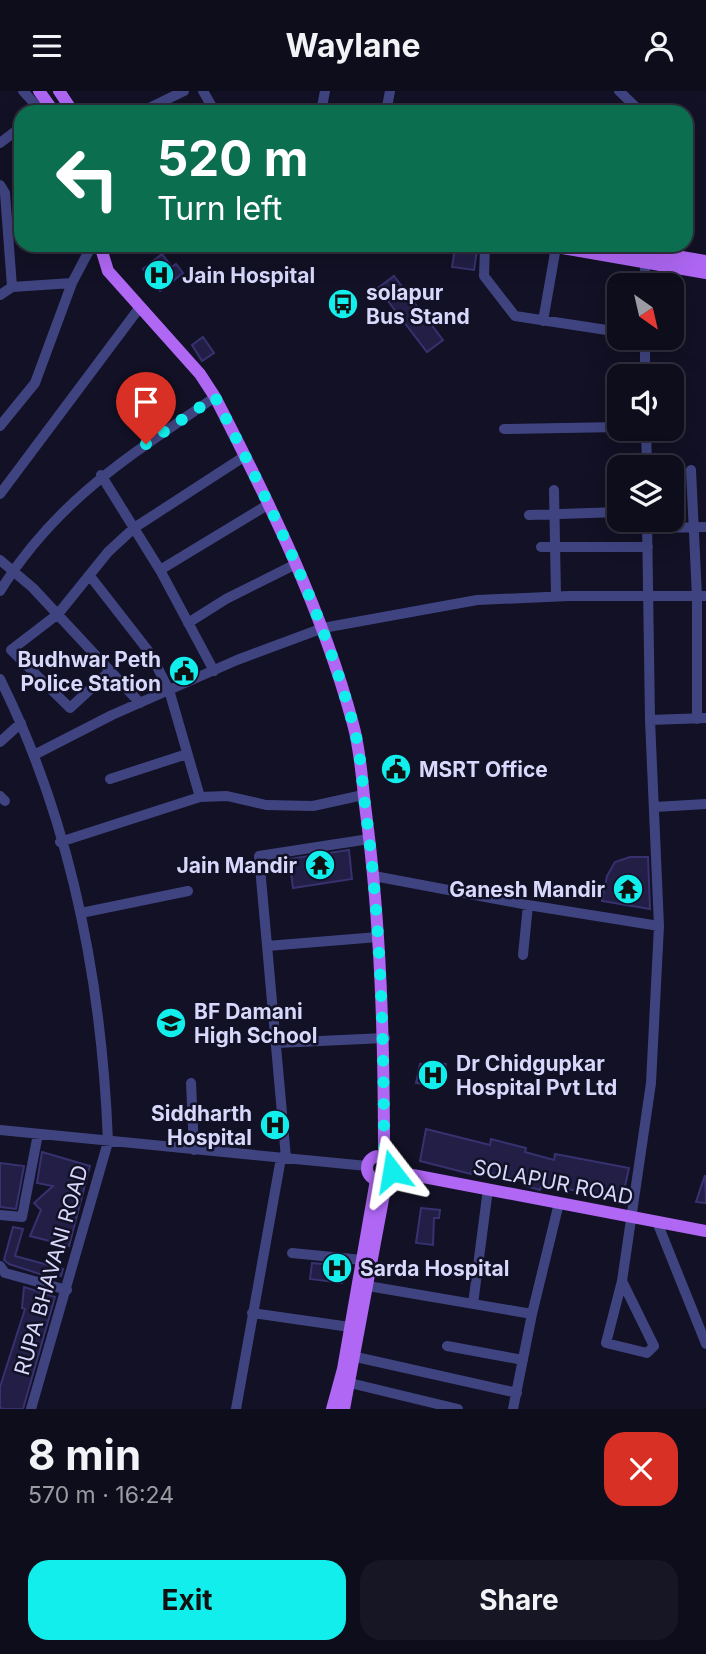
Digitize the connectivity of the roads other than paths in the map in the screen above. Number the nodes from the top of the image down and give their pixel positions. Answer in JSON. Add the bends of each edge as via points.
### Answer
{"nodes":[{"id":1,"x":23,"y":91,"type":"edge"},
{"id":2,"x":184,"y":91,"type":"edge"},
{"id":3,"x":619,"y":91,"type":"edge"},
{"id":4,"x":35,"y":105,"type":"edge"},
{"id":5,"x":156,"y":105,"type":"edge"},
{"id":6,"x":634,"y":105,"type":"edge"},
{"id":7,"x":14,"y":132,"type":"edge"},
{"id":8,"x":0,"y":143,"type":"edge"},
{"id":9,"x":0,"y":185,"type":"edge"},
{"id":10,"x":88,"y":252,"type":"edge"},
{"id":11,"x":102,"y":252,"type":"edge"},
{"id":12,"x":485,"y":252,"type":"edge"},
{"id":13,"x":549,"y":252,"type":"edge"},
{"id":14,"x":602,"y":252,"type":"edge"},
{"id":15,"x":631,"y":252,"type":"edge"},
{"id":16,"x":676,"y":256,"type":"edge"},
{"id":17,"x":645,"y":257,"type":"junction"},
{"id":18,"x":706,"y":261,"type":"edge"},
{"id":19,"x":645,"y":273,"type":"edge"},
{"id":20,"x":706,"y":273,"type":"edge"},
{"id":21,"x":72,"y":283,"type":"junction"},
{"id":22,"x":12,"y":287,"type":"junction"},
{"id":23,"x":0,"y":295,"type":"edge"},
{"id":24,"x":140,"y":307,"type":"junction"},
{"id":25,"x":543,"y":321,"type":"junction"},
{"id":26,"x":607,"y":330,"type":"edge"},
{"id":27,"x":215,"y":397,"type":"junction"},
{"id":28,"x":0,"y":426,"type":"edge"},
{"id":29,"x":607,"y":427,"type":"edge"},
{"id":30,"x":504,"y":429,"type":"dead end"},
{"id":31,"x":245,"y":456,"type":"junction"},
{"id":32,"x":691,"y":470,"type":"dead end"},
{"id":33,"x":101,"y":475,"type":"junction"},
{"id":34,"x":554,"y":490,"type":"dead end"},
{"id":35,"x":0,"y":495,"type":"edge"},
{"id":36,"x":269,"y":504,"type":"junction"},
{"id":37,"x":607,"y":512,"type":"edge"},
{"id":38,"x":555,"y":514,"type":"junction"},
{"id":39,"x":529,"y":515,"type":"dead end"},
{"id":40,"x":684,"y":526,"type":"edge"},
{"id":41,"x":694,"y":527,"type":"junction"},
{"id":42,"x":706,"y":527,"type":"edge"},
{"id":43,"x":134,"y":528,"type":"junction"},
{"id":44,"x":647,"y":532,"type":"edge"},
{"id":45,"x":541,"y":547,"type":"dead end"},
{"id":46,"x":555,"y":547,"type":"junction"},
{"id":47,"x":648,"y":547,"type":"junction"},
{"id":48,"x":0,"y":560,"type":"edge"},
{"id":49,"x":296,"y":564,"type":"junction"},
{"id":50,"x":160,"y":570,"type":"junction"},
{"id":51,"x":13,"y":571,"type":"junction"},
{"id":52,"x":90,"y":576,"type":"junction"},
{"id":53,"x":0,"y":591,"type":"edge"},
{"id":54,"x":556,"y":596,"type":"junction"},
{"id":55,"x":701,"y":596,"type":"edge"},
{"id":56,"x":648,"y":598,"type":"junction"},
{"id":57,"x":58,"y":614,"type":"junction"},
{"id":58,"x":188,"y":623,"type":"junction"},
{"id":59,"x":323,"y":628,"type":"junction"},
{"id":60,"x":110,"y":671,"type":"junction"},
{"id":61,"x":214,"y":671,"type":"junction"},
{"id":62,"x":0,"y":678,"type":"edge"},
{"id":63,"x":169,"y":691,"type":"junction"},
{"id":64,"x":140,"y":703,"type":"junction"},
{"id":65,"x":702,"y":719,"type":"edge"},
{"id":66,"x":650,"y":720,"type":"junction"},
{"id":67,"x":21,"y":723,"type":"junction"},
{"id":68,"x":0,"y":742,"type":"edge"},
{"id":69,"x":187,"y":754,"type":"junction"},
{"id":70,"x":34,"y":755,"type":"junction"},
{"id":71,"x":110,"y":779,"type":"dead end"},
{"id":72,"x":363,"y":795,"type":"junction"},
{"id":73,"x":200,"y":797,"type":"junction"},
{"id":74,"x":706,"y":804,"type":"edge"},
{"id":75,"x":655,"y":807,"type":"junction"},
{"id":76,"x":369,"y":839,"type":"junction"},
{"id":77,"x":60,"y":842,"type":"junction"},
{"id":78,"x":374,"y":876,"type":"junction"},
{"id":79,"x":188,"y":891,"type":"dead end"},
{"id":80,"x":528,"y":905,"type":"junction"},
{"id":81,"x":81,"y":913,"type":"junction"},
{"id":82,"x":659,"y":926,"type":"junction"},
{"id":83,"x":378,"y":937,"type":"junction"},
{"id":84,"x":267,"y":946,"type":"junction"},
{"id":85,"x":523,"y":955,"type":"dead end"},
{"id":86,"x":384,"y":1038,"type":"junction"},
{"id":87,"x":275,"y":1043,"type":"junction"},
{"id":88,"x":191,"y":1083,"type":"dead end"},
{"id":89,"x":0,"y":1130,"type":"edge"},
{"id":90,"x":38,"y":1134,"type":"junction"},
{"id":91,"x":108,"y":1142,"type":"junction"},
{"id":92,"x":194,"y":1150,"type":"junction"},
{"id":93,"x":384,"y":1157,"type":"junction"},
{"id":94,"x":283,"y":1158,"type":"junction"},
{"id":95,"x":367,"y":1166,"type":"junction"},
{"id":96,"x":385,"y":1176,"type":"junction"},
{"id":97,"x":488,"y":1189,"type":"junction"},
{"id":98,"x":559,"y":1203,"type":"junction"},
{"id":99,"x":0,"y":1215,"type":"edge"},
{"id":100,"x":631,"y":1217,"type":"junction"},
{"id":101,"x":657,"y":1222,"type":"junction"},
{"id":102,"x":706,"y":1231,"type":"edge"},
{"id":103,"x":292,"y":1253,"type":"dead end"},
{"id":104,"x":362,"y":1260,"type":"junction"},
{"id":105,"x":0,"y":1266,"type":"edge"},
{"id":106,"x":622,"y":1281,"type":"junction"},
{"id":107,"x":368,"y":1286,"type":"junction"},
{"id":108,"x":68,"y":1290,"type":"junction"},
{"id":109,"x":473,"y":1304,"type":"junction"},
{"id":110,"x":252,"y":1313,"type":"junction"},
{"id":111,"x":532,"y":1314,"type":"junction"},
{"id":112,"x":350,"y":1327,"type":"junction"},
{"id":113,"x":706,"y":1344,"type":"edge"},
{"id":114,"x":447,"y":1346,"type":"dead end"},
{"id":115,"x":356,"y":1357,"type":"junction"},
{"id":116,"x":523,"y":1360,"type":"junction"},
{"id":117,"x":351,"y":1384,"type":"junction"},
{"id":118,"x":517,"y":1393,"type":"junction"},
{"id":119,"x":31,"y":1409,"type":"edge"},
{"id":120,"x":236,"y":1409,"type":"edge"},
{"id":121,"x":332,"y":1409,"type":"edge"},
{"id":122,"x":344,"y":1409,"type":"edge"},
{"id":123,"x":458,"y":1409,"type":"edge"},
{"id":124,"x":513,"y":1409,"type":"edge"}],
"edges":[{"from":1,"to":4,"type":"street"},
{"from":2,"to":5,"type":"street"},
{"from":3,"to":6,"type":"street"},
{"from":7,"to":8,"type":"street"},
{"from":9,"to":22,"type":"street","via":[[5,193]]},
{"from":10,"to":21,"type":"street"},
{"from":11,"to":24,"type":"main road","via":[[108,271]]},
{"from":12,"to":25,"type":"street","via":[[484,275],[515,316]]},
{"from":13,"to":25,"type":"street"},
{"from":14,"to":17,"type":"main road"},
{"from":15,"to":17,"type":"main road"},
{"from":16,"to":17,"type":"main road"},
{"from":16,"to":18,"type":"main road"},
{"from":16,"to":20,"type":"main road"},
{"from":17,"to":19,"type":"street"},
{"from":21,"to":22,"type":"street"},
{"from":21,"to":28,"type":"street","via":[[35,383]]},
{"from":22,"to":23,"type":"street"},
{"from":24,"to":27,"type":"main road"},
{"from":24,"to":35,"type":"street"},
{"from":25,"to":26,"type":"street"},
{"from":27,"to":31,"type":"main road"},
{"from":27,"to":33,"type":"street"},
{"from":29,"to":30,"type":"street"},
{"from":31,"to":36,"type":"main road"},
{"from":31,"to":43,"type":"street"},
{"from":32,"to":41,"type":"street"},
{"from":33,"to":43,"type":"street"},
{"from":33,"to":51,"type":"street","via":[[38,536]]},
{"from":34,"to":38,"type":"street"},
{"from":36,"to":49,"type":"main road"},
{"from":36,"to":50,"type":"street"},
{"from":37,"to":38,"type":"street"},
{"from":38,"to":39,"type":"street"},
{"from":38,"to":46,"type":"street"},
{"from":40,"to":41,"type":"street"},
{"from":41,"to":42,"type":"street"},
{"from":41,"to":55,"type":"street"},
{"from":43,"to":50,"type":"street"},
{"from":43,"to":52,"type":"street"},
{"from":44,"to":47,"type":"street"},
{"from":45,"to":46,"type":"street"},
{"from":46,"to":47,"type":"street"},
{"from":46,"to":54,"type":"street"},
{"from":47,"to":56,"type":"street"},
{"from":48,"to":51,"type":"street"},
{"from":49,"to":58,"type":"street"},
{"from":49,"to":59,"type":"main road"},
{"from":50,"to":58,"type":"street"},
{"from":51,"to":53,"type":"street"},
{"from":51,"to":57,"type":"street"},
{"from":52,"to":57,"type":"street"},
{"from":52,"to":63,"type":"street","via":[[150,653]]},
{"from":54,"to":56,"type":"street"},
{"from":54,"to":59,"type":"street","via":[[477,600]]},
{"from":55,"to":56,"type":"street"},
{"from":55,"to":65,"type":"street"},
{"from":56,"to":66,"type":"street"},
{"from":57,"to":60,"type":"street"},
{"from":57,"to":60,"type":"street","via":[[11,650],[70,708]]},
{"from":58,"to":61,"type":"street"},
{"from":59,"to":61,"type":"street"},
{"from":59,"to":72,"type":"main road","via":[[354,726]]},
{"from":60,"to":64,"type":"street"},
{"from":61,"to":63,"type":"street"},
{"from":62,"to":67,"type":"street","name":"RUPA BHAVANI ROAD"},
{"from":63,"to":64,"type":"street"},
{"from":63,"to":69,"type":"street"},
{"from":64,"to":70,"type":"street"},
{"from":65,"to":66,"type":"street"},
{"from":66,"to":75,"type":"street"},
{"from":67,"to":68,"type":"street"},
{"from":67,"to":70,"type":"street","name":"RUPA BHAVANI ROAD"},
{"from":69,"to":71,"type":"street"},
{"from":69,"to":73,"type":"street"},
{"from":70,"to":77,"type":"street","name":"RUPA BHAVANI ROAD"},
{"from":72,"to":73,"type":"street","via":[[313,806]]},
{"from":72,"to":76,"type":"main road"},
{"from":73,"to":77,"type":"street"},
{"from":74,"to":75,"type":"street"},
{"from":75,"to":82,"type":"street"},
{"from":76,"to":78,"type":"main road"},
{"from":76,"to":84,"type":"street","via":[[259,856]]},
{"from":77,"to":81,"type":"street","name":"RUPA BHAVANI ROAD"},
{"from":78,"to":80,"type":"street"},
{"from":78,"to":83,"type":"main road"},
{"from":79,"to":81,"type":"street"},
{"from":80,"to":82,"type":"street"},
{"from":80,"to":85,"type":"street"},
{"from":81,"to":91,"type":"street","name":"RUPA BHAVANI ROAD","via":[[102,1034]]},
{"from":82,"to":100,"type":"street","via":[[651,1083]]},
{"from":83,"to":84,"type":"street"},
{"from":83,"to":86,"type":"main road"},
{"from":84,"to":87,"type":"street"},
{"from":86,"to":87,"type":"street"},
{"from":86,"to":93,"type":"main road"},
{"from":87,"to":94,"type":"street"},
{"from":88,"to":92,"type":"street"},
{"from":89,"to":90,"type":"street"},
{"from":90,"to":91,"type":"street"},
{"from":90,"to":99,"type":"street","via":[[22,1217]]},
{"from":91,"to":92,"type":"street"},
{"from":91,"to":108,"type":"street","name":"RUPA BHAVANI ROAD"},
{"from":92,"to":94,"type":"street"},
{"from":93,"to":95,"type":"main road","via":[[375,1156]]},
{"from":93,"to":96,"type":"main road","via":[[391,1163]]},
{"from":94,"to":95,"type":"street"},
{"from":94,"to":110,"type":"street"},
{"from":95,"to":96,"type":"main road","via":[[368,1173]]},
{"from":96,"to":97,"type":"main road","name":"SOLAPUR ROAD"},
{"from":96,"to":104,"type":"main road"},
{"from":96,"to":107,"type":"main road"},
{"from":97,"to":98,"type":"main road","name":"SOLAPUR ROAD"},
{"from":97,"to":109,"type":"street"},
{"from":98,"to":100,"type":"main road","name":"SOLAPUR ROAD"},
{"from":98,"to":111,"type":"street"},
{"from":100,"to":101,"type":"main road","name":"SOLAPUR ROAD"},
{"from":100,"to":106,"type":"street"},
{"from":101,"to":102,"type":"main road","name":"SOLAPUR ROAD"},
{"from":101,"to":113,"type":"street"},
{"from":103,"to":104,"type":"street"},
{"from":104,"to":112,"type":"main road"},
{"from":105,"to":108,"type":"street","via":[[5,1273]]},
{"from":106,"to":106,"type":"street","via":[[606,1343],[647,1353],[654,1346]]},
{"from":107,"to":109,"type":"street"},
{"from":107,"to":115,"type":"main road"},
{"from":108,"to":119,"type":"street","name":"RUPA BHAVANI ROAD"},
{"from":109,"to":111,"type":"street"},
{"from":110,"to":112,"type":"street"},
{"from":110,"to":120,"type":"street"},
{"from":111,"to":116,"type":"street"},
{"from":112,"to":121,"type":"main road"},
{"from":114,"to":116,"type":"street"},
{"from":115,"to":117,"type":"main road"},
{"from":115,"to":118,"type":"street"},
{"from":116,"to":118,"type":"street"},
{"from":117,"to":122,"type":"main road"},
{"from":117,"to":123,"type":"street"},
{"from":118,"to":124,"type":"street"}]}
